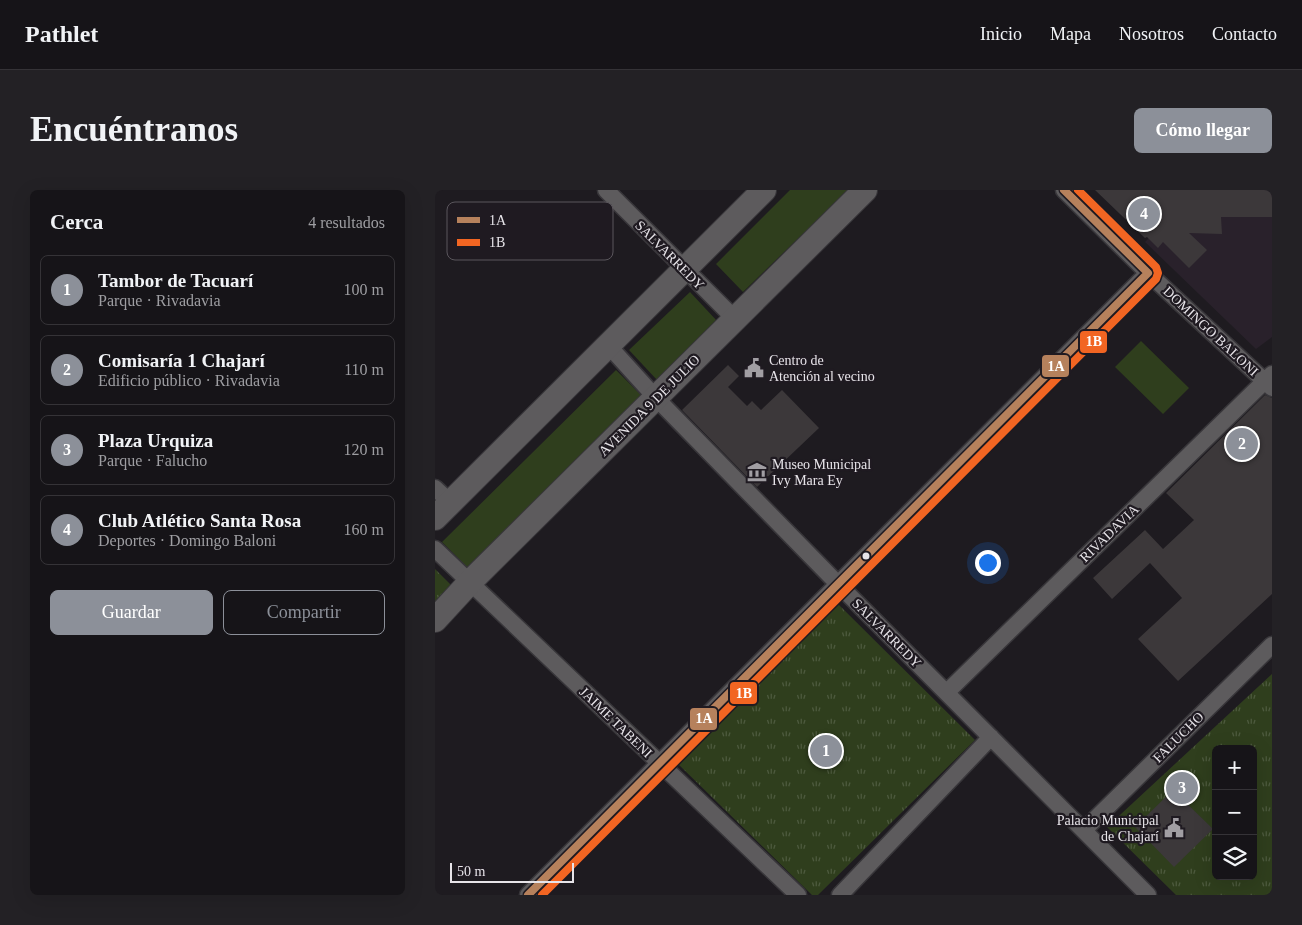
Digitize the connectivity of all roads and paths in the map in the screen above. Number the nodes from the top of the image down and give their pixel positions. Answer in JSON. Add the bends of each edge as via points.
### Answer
{"nodes":[{"id":1,"x":606,"y":190,"type":"edge"},
{"id":2,"x":765,"y":190,"type":"edge"},
{"id":3,"x":865,"y":190,"type":"edge"},
{"id":4,"x":1064,"y":190,"type":"edge"},
{"id":5,"x":685,"y":270,"type":"junction"},
{"id":6,"x":1148,"y":273,"type":"junction"},
{"id":7,"x":735,"y":320,"type":"junction"},
{"id":8,"x":609,"y":346,"type":"junction"},
{"id":9,"x":1269,"y":381,"type":"edge"},
{"id":10,"x":656,"y":398,"type":"junction"},
{"id":11,"x":440,"y":503,"type":"edge"},
{"id":12,"x":435,"y":549,"type":"edge"},
{"id":13,"x":471,"y":582,"type":"junction"},
{"id":14,"x":838,"y":584,"type":"junction"},
{"id":15,"x":435,"y":620,"type":"edge"},
{"id":16,"x":1272,"y":645,"type":"edge"},
{"id":17,"x":947,"y":692,"type":"junction"},
{"id":18,"x":991,"y":737,"type":"junction"},
{"id":19,"x":659,"y":763,"type":"junction"},
{"id":20,"x":1084,"y":830,"type":"junction"},
{"id":21,"x":528,"y":895,"type":"edge"},
{"id":22,"x":797,"y":895,"type":"edge"},
{"id":23,"x":840,"y":895,"type":"edge"},
{"id":24,"x":1149,"y":895,"type":"edge"}],
"edges":[{"from":1,"to":5,"type":"street","name":"SALVARREDY"},
{"from":2,"to":5,"type":"main road"},
{"from":3,"to":7,"type":"main road","name":"AVENIDA 9 DE JULIO"},
{"from":4,"to":6,"type":"street","name":"DOMINGO BALONI"},
{"from":5,"to":7,"type":"street","name":"SALVARREDY"},
{"from":5,"to":8,"type":"main road"},
{"from":6,"to":9,"type":"street","name":"DOMINGO BALONI"},
{"from":6,"to":14,"type":"street"},
{"from":7,"to":10,"type":"main road","name":"AVENIDA 9 DE JULIO"},
{"from":8,"to":10,"type":"street","name":"SALVARREDY"},
{"from":8,"to":11,"type":"main road"},
{"from":9,"to":17,"type":"street","name":"RIVADAVIA"},
{"from":10,"to":13,"type":"main road","name":"AVENIDA 9 DE JULIO"},
{"from":10,"to":14,"type":"street","name":"SALVARREDY"},
{"from":12,"to":13,"type":"street","name":"JAIME TABENI"},
{"from":13,"to":15,"type":"main road","name":"AVENIDA 9 DE JULIO"},
{"from":13,"to":19,"type":"street","name":"JAIME TABENI"},
{"from":14,"to":17,"type":"street","name":"SALVARREDY"},
{"from":14,"to":19,"type":"street"},
{"from":16,"to":20,"type":"street","name":"FALUCHO"},
{"from":17,"to":18,"type":"street","name":"SALVARREDY"},
{"from":18,"to":20,"type":"street","name":"SALVARREDY"},
{"from":18,"to":23,"type":"street"},
{"from":19,"to":21,"type":"street"},
{"from":19,"to":22,"type":"street","name":"JAIME TABENI"},
{"from":20,"to":24,"type":"street","name":"SALVARREDY"}]}
